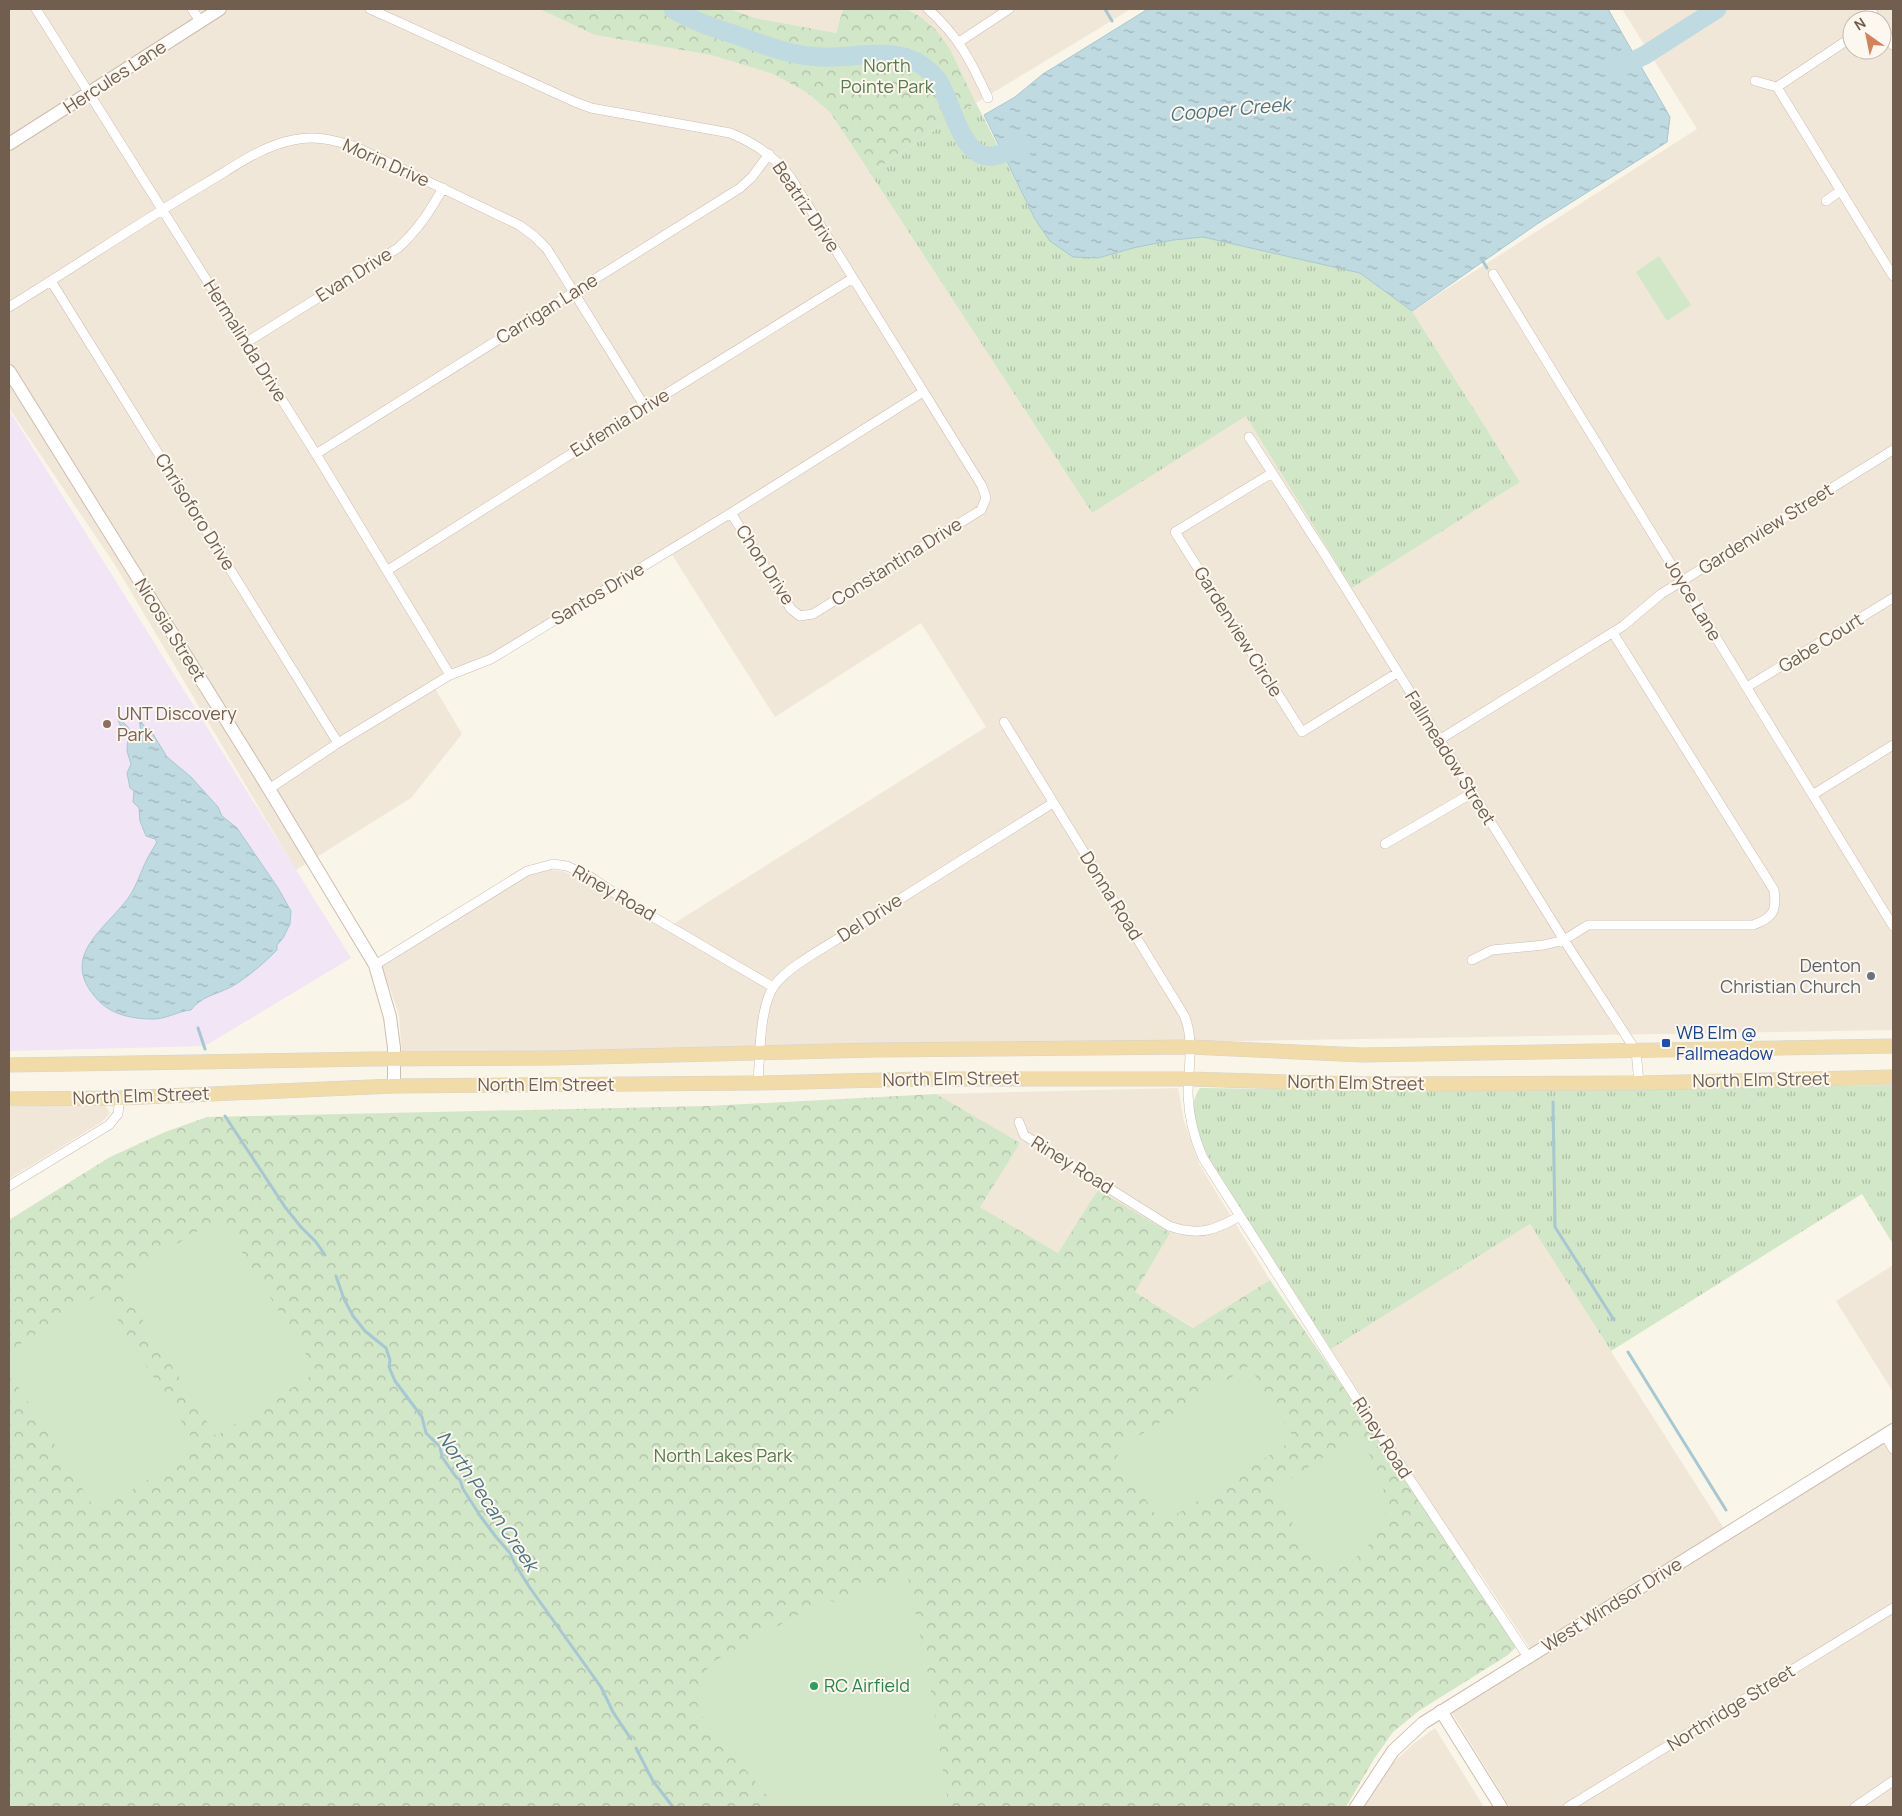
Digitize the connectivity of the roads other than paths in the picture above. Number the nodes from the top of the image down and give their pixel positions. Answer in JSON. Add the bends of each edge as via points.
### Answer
{"nodes":[{"id":1,"x":36,"y":9,"type":"edge"},
{"id":2,"x":192,"y":9,"type":"edge"},
{"id":3,"x":220,"y":9,"type":"edge"},
{"id":4,"x":370,"y":9,"type":"edge"},
{"id":5,"x":928,"y":9,"type":"edge"},
{"id":6,"x":1009,"y":9,"type":"edge"},
{"id":7,"x":200,"y":22,"type":"junction"},
{"id":8,"x":959,"y":42,"type":"junction"},
{"id":9,"x":1842,"y":44,"type":"edge"},
{"id":10,"x":1755,"y":81,"type":"dead end"},
{"id":11,"x":1777,"y":87,"type":"junction"},
{"id":12,"x":90,"y":93,"type":"junction"},
{"id":13,"x":988,"y":98,"type":"dead end"},
{"id":14,"x":9,"y":144,"type":"edge"},
{"id":15,"x":769,"y":154,"type":"junction"},
{"id":16,"x":443,"y":188,"type":"junction"},
{"id":17,"x":1840,"y":191,"type":"junction"},
{"id":18,"x":1826,"y":201,"type":"dead end"},
{"id":19,"x":162,"y":209,"type":"junction"},
{"id":20,"x":1493,"y":274,"type":"dead end"},
{"id":21,"x":1893,"y":276,"type":"edge"},
{"id":22,"x":853,"y":278,"type":"junction"},
{"id":23,"x":51,"y":281,"type":"junction"},
{"id":24,"x":574,"y":292,"type":"junction"},
{"id":25,"x":9,"y":308,"type":"edge"},
{"id":26,"x":246,"y":342,"type":"junction"},
{"id":27,"x":9,"y":371,"type":"edge"},
{"id":28,"x":923,"y":392,"type":"junction"},
{"id":29,"x":645,"y":407,"type":"junction"},
{"id":30,"x":1249,"y":437,"type":"dead end"},
{"id":31,"x":1893,"y":450,"type":"edge"},
{"id":32,"x":316,"y":454,"type":"junction"},
{"id":33,"x":1272,"y":473,"type":"junction"},
{"id":34,"x":986,"y":498,"type":"joint"},
{"id":35,"x":731,"y":512,"type":"junction"},
{"id":36,"x":388,"y":570,"type":"junction"},
{"id":37,"x":1682,"y":581,"type":"junction"},
{"id":38,"x":1893,"y":598,"type":"edge"},
{"id":39,"x":800,"y":616,"type":"joint"},
{"id":40,"x":1613,"y":633,"type":"junction"},
{"id":41,"x":1397,"y":673,"type":"junction"},
{"id":42,"x":450,"y":675,"type":"junction"},
{"id":43,"x":1747,"y":687,"type":"junction"},
{"id":44,"x":1004,"y":722,"type":"dead end"},
{"id":45,"x":1439,"y":740,"type":"junction"},
{"id":46,"x":338,"y":743,"type":"junction"},
{"id":47,"x":1893,"y":745,"type":"edge"},
{"id":48,"x":269,"y":788,"type":"junction"},
{"id":49,"x":1472,"y":794,"type":"junction"},
{"id":50,"x":1814,"y":794,"type":"junction"},
{"id":51,"x":1053,"y":803,"type":"junction"},
{"id":52,"x":1385,"y":844,"type":"dead end"},
{"id":53,"x":1893,"y":926,"type":"edge"},
{"id":54,"x":1564,"y":940,"type":"junction"},
{"id":55,"x":1472,"y":960,"type":"dead end"},
{"id":56,"x":375,"y":965,"type":"junction"},
{"id":57,"x":773,"y":987,"type":"junction"},
{"id":58,"x":1893,"y":1046,"type":"edge"},
{"id":59,"x":1190,"y":1047,"type":"junction"},
{"id":60,"x":1636,"y":1051,"type":"junction"},
{"id":61,"x":760,"y":1052,"type":"junction"},
{"id":62,"x":394,"y":1058,"type":"junction"},
{"id":63,"x":9,"y":1065,"type":"edge"},
{"id":64,"x":1893,"y":1078,"type":"edge"},
{"id":65,"x":1189,"y":1079,"type":"junction"},
{"id":66,"x":758,"y":1083,"type":"junction"},
{"id":67,"x":1639,"y":1083,"type":"junction"},
{"id":68,"x":394,"y":1086,"type":"junction"},
{"id":69,"x":120,"y":1098,"type":"junction"},
{"id":70,"x":9,"y":1099,"type":"edge"},
{"id":71,"x":1018,"y":1122,"type":"dead end"},
{"id":72,"x":9,"y":1186,"type":"edge"},
{"id":73,"x":1240,"y":1216,"type":"junction"},
{"id":74,"x":1889,"y":1432,"type":"edge"},
{"id":75,"x":1893,"y":1449,"type":"edge"},
{"id":76,"x":1893,"y":1608,"type":"edge"},
{"id":77,"x":1528,"y":1657,"type":"junction"},
{"id":78,"x":1441,"y":1711,"type":"junction"},
{"id":79,"x":1893,"y":1781,"type":"edge"},
{"id":80,"x":1356,"y":1807,"type":"edge"},
{"id":81,"x":1501,"y":1807,"type":"edge"},
{"id":82,"x":1568,"y":1807,"type":"edge"},
{"id":83,"x":1855,"y":1807,"type":"edge"}],
"edges":[{"from":1,"to":12,"type":"street","name":"Hermalinda Drive"},
{"from":2,"to":7,"type":"street"},
{"from":3,"to":7,"type":"street","name":"Hercules Lane"},
{"from":4,"to":15,"type":"street","name":"Beatriz Drive","via":[[574,102],[591,108],[730,133]]},
{"from":5,"to":8,"type":"street"},
{"from":6,"to":8,"type":"street"},
{"from":7,"to":12,"type":"street","name":"Hercules Lane"},
{"from":8,"to":13,"type":"street"},
{"from":9,"to":11,"type":"street"},
{"from":10,"to":11,"type":"street"},
{"from":11,"to":17,"type":"street"},
{"from":12,"to":14,"type":"street","name":"Hercules Lane"},
{"from":12,"to":19,"type":"street","name":"Hermalinda Drive"},
{"from":15,"to":22,"type":"street","name":"Beatriz Drive","via":[[791,178]]},
{"from":15,"to":24,"type":"street","name":"Carrigan Lane","via":[[740,188]]},
{"from":16,"to":19,"type":"street","name":"Morin Drive","via":[[356,147],[313,137],[273,145]]},
{"from":16,"to":24,"type":"street","name":"Morin Drive","via":[[519,225],[534,236],[547,249]]},
{"from":16,"to":26,"type":"street","name":"Evan Drive","via":[[424,220],[398,248]]},
{"from":17,"to":18,"type":"street"},
{"from":17,"to":21,"type":"street"},
{"from":19,"to":23,"type":"street","name":"Morin Drive"},
{"from":19,"to":26,"type":"street","name":"Hermalinda Drive"},
{"from":20,"to":37,"type":"street","name":"Joyce Lane"},
{"from":22,"to":28,"type":"street","name":"Beatriz Drive"},
{"from":22,"to":29,"type":"street","name":"Eufemia Drive"},
{"from":23,"to":25,"type":"street","name":"Morin Drive"},
{"from":23,"to":46,"type":"street","name":"Chrisoforo Drive"},
{"from":24,"to":29,"type":"street","name":"Morin Drive"},
{"from":24,"to":32,"type":"street","name":"Carrigan Lane"},
{"from":26,"to":32,"type":"street","name":"Hermalinda Drive"},
{"from":27,"to":48,"type":"street","name":"Nicosia Street"},
{"from":28,"to":34,"type":"street","name":"Beatriz Drive","via":[[982,486]]},
{"from":28,"to":35,"type":"street","name":"Santos Drive"},
{"from":29,"to":36,"type":"street","name":"Eufemia Drive"},
{"from":30,"to":33,"type":"street","name":"Fallmeadow Street"},
{"from":31,"to":37,"type":"street","name":"Gardenview Street"},
{"from":32,"to":36,"type":"street","name":"Hermalinda Drive"},
{"from":33,"to":41,"type":"street","name":"Fallmeadow Street"},
{"from":33,"to":41,"type":"street","name":"Gardenview Circle","via":[[1175,532],[1302,732]]},
{"from":34,"to":39,"type":"street","name":"Constantina Drive","via":[[981,510],[813,614]]},
{"from":35,"to":39,"type":"street","name":"Chon Drive","via":[[792,609]]},
{"from":35,"to":42,"type":"street","name":"Santos Drive","via":[[491,659]]},
{"from":36,"to":42,"type":"street","name":"Hermalinda Drive"},
{"from":37,"to":40,"type":"street","name":"Gardenview Street"},
{"from":37,"to":43,"type":"street","name":"Joyce Lane"},
{"from":38,"to":43,"type":"street","name":"Gabe Court"},
{"from":40,"to":45,"type":"street","name":"Gardenview Street"},
{"from":40,"to":54,"type":"street","via":[[1774,890],[1775,902],[1773,913],[1763,922],[1753,925],[1588,925]]},
{"from":41,"to":45,"type":"street","name":"Fallmeadow Street"},
{"from":42,"to":46,"type":"street","name":"Santos Drive"},
{"from":43,"to":50,"type":"street","name":"Joyce Lane"},
{"from":44,"to":51,"type":"street","name":"Donna Road"},
{"from":45,"to":49,"type":"street","name":"Fallmeadow Street"},
{"from":46,"to":48,"type":"street","name":"Santos Drive"},
{"from":47,"to":50,"type":"street"},
{"from":48,"to":56,"type":"street","name":"Nicosia Street"},
{"from":49,"to":52,"type":"street"},
{"from":49,"to":54,"type":"street","name":"Fallmeadow Street"},
{"from":50,"to":53,"type":"street","name":"Joyce Lane"},
{"from":51,"to":57,"type":"street","name":"Del Drive","via":[[788,971]]},
{"from":51,"to":59,"type":"street","name":"Donna Road","via":[[1178,1003],[1189,1027]]},
{"from":54,"to":55,"type":"street","via":[[1492,950]]},
{"from":54,"to":60,"type":"street","name":"Fallmeadow Street"},
{"from":56,"to":57,"type":"street","name":"Riney Road","via":[[527,871],[553,864],[567,866],[589,876]]},
{"from":56,"to":62,"type":"street","name":"Nicosia Street","via":[[390,1018]]},
{"from":57,"to":61,"type":"street","name":"Del Drive","via":[[761,1028]]},
{"from":58,"to":60,"type":"main road","name":"North Elm Street"},
{"from":59,"to":60,"type":"main road","name":"North Elm Street","via":[[1362,1055]]},
{"from":59,"to":61,"type":"main road","name":"North Elm Street"},
{"from":59,"to":65,"type":"street","name":"Donna Road"},
{"from":60,"to":67,"type":"street","name":"Fallmeadow Street"},
{"from":61,"to":62,"type":"main road","name":"North Elm Street","via":[[554,1058]]},
{"from":61,"to":66,"type":"street","name":"Del Drive"},
{"from":62,"to":63,"type":"main road","name":"North Elm Street"},
{"from":62,"to":68,"type":"street","name":"Nicosia Street"},
{"from":64,"to":67,"type":"main road","name":"North Elm Street"},
{"from":65,"to":66,"type":"main road","name":"North Elm Street","via":[[1021,1078]]},
{"from":65,"to":67,"type":"main road","name":"North Elm Street","via":[[1359,1084]]},
{"from":65,"to":73,"type":"street","name":"Riney Road","via":[[1190,1115],[1198,1146]]},
{"from":66,"to":68,"type":"main road","name":"North Elm Street"},
{"from":68,"to":69,"type":"main road","name":"North Elm Street"},
{"from":69,"to":70,"type":"main road","name":"North Elm Street"},
{"from":69,"to":72,"type":"street","via":[[118,1114],[109,1124]]},
{"from":71,"to":73,"type":"street","name":"Riney Road","via":[[1024,1134],[1169,1226],[1199,1231],[1219,1228]]},
{"from":73,"to":77,"type":"street","name":"Riney Road","via":[[1444,1533]]},
{"from":74,"to":75,"type":"street"},
{"from":74,"to":77,"type":"street","name":"West Windsor Drive"},
{"from":76,"to":82,"type":"street","name":"Northridge Street"},
{"from":77,"to":78,"type":"street","name":"West Windsor Drive"},
{"from":78,"to":80,"type":"street","name":"West Windsor Drive","via":[[1393,1751]]},
{"from":78,"to":81,"type":"street"},
{"from":79,"to":83,"type":"street"}]}
